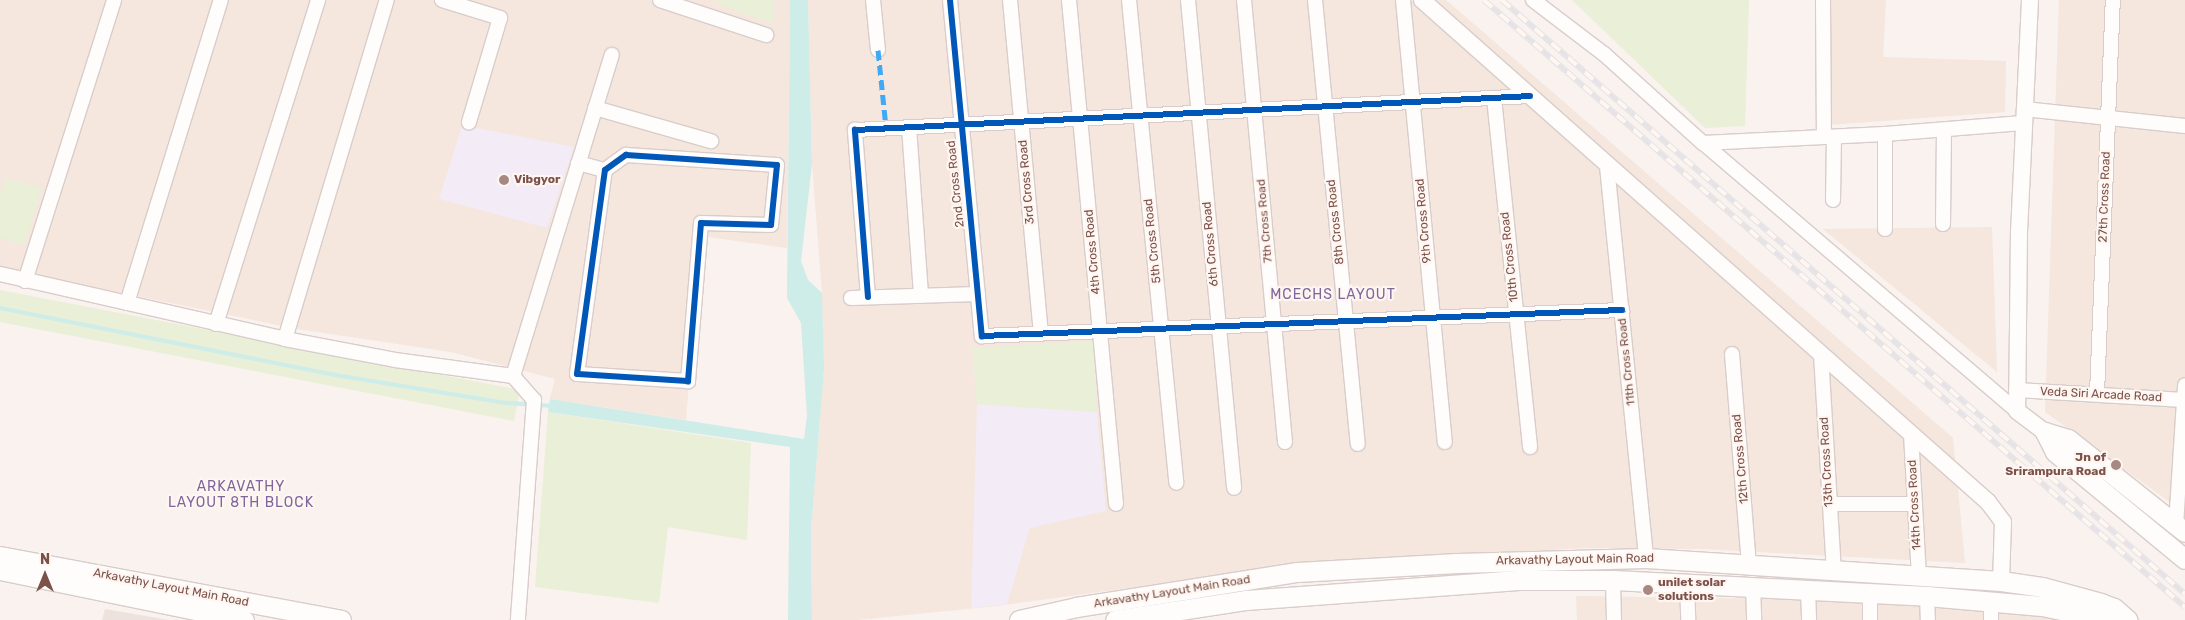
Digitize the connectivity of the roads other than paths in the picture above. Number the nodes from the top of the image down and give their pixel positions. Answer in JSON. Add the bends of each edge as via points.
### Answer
{"nodes":[{"id":1,"x":114,"y":0,"type":"edge"},
{"id":2,"x":221,"y":0,"type":"edge"},
{"id":3,"x":318,"y":0,"type":"edge"},
{"id":4,"x":387,"y":0,"type":"edge"},
{"id":5,"x":442,"y":0,"type":"edge"},
{"id":6,"x":660,"y":0,"type":"edge"},
{"id":7,"x":873,"y":0,"type":"edge"},
{"id":8,"x":950,"y":0,"type":"edge"},
{"id":9,"x":1010,"y":0,"type":"edge"},
{"id":10,"x":1070,"y":0,"type":"edge"},
{"id":11,"x":1129,"y":0,"type":"edge"},
{"id":12,"x":1188,"y":0,"type":"edge"},
{"id":13,"x":1244,"y":0,"type":"edge"},
{"id":14,"x":1315,"y":0,"type":"edge"},
{"id":15,"x":1403,"y":0,"type":"edge"},
{"id":16,"x":1422,"y":0,"type":"edge"},
{"id":17,"x":1533,"y":0,"type":"edge"},
{"id":18,"x":1823,"y":0,"type":"edge"},
{"id":19,"x":2030,"y":0,"type":"edge"},
{"id":20,"x":2113,"y":0,"type":"edge"},
{"id":21,"x":685,"y":4,"type":"edge"},
{"id":22,"x":766,"y":35,"type":"dead end"},
{"id":23,"x":878,"y":50,"type":"dead end"},
{"id":24,"x":612,"y":55,"type":"dead end"},
{"id":25,"x":1530,"y":96,"type":"junction"},
{"id":26,"x":1494,"y":98,"type":"junction"},
{"id":27,"x":1413,"y":102,"type":"junction"},
{"id":28,"x":1325,"y":106,"type":"junction"},
{"id":29,"x":595,"y":108,"type":"junction"},
{"id":30,"x":1254,"y":110,"type":"junction"},
{"id":31,"x":1198,"y":113,"type":"junction"},
{"id":32,"x":1140,"y":116,"type":"junction"},
{"id":33,"x":2024,"y":116,"type":"junction"},
{"id":34,"x":1080,"y":118,"type":"junction"},
{"id":35,"x":2108,"y":118,"type":"junction"},
{"id":36,"x":1021,"y":121,"type":"junction"},
{"id":37,"x":469,"y":122,"type":"dead end"},
{"id":38,"x":962,"y":124,"type":"junction"},
{"id":39,"x":2185,"y":126,"type":"edge"},
{"id":40,"x":909,"y":127,"type":"junction"},
{"id":41,"x":1944,"y":130,"type":"junction"},
{"id":42,"x":1885,"y":134,"type":"junction"},
{"id":43,"x":1829,"y":137,"type":"junction"},
{"id":44,"x":711,"y":141,"type":"dead end"},
{"id":45,"x":1703,"y":143,"type":"junction"},
{"id":46,"x":578,"y":163,"type":"junction"},
{"id":47,"x":1607,"y":166,"type":"junction"},
{"id":48,"x":605,"y":170,"type":"junction"},
{"id":49,"x":1833,"y":200,"type":"dead end"},
{"id":50,"x":1944,"y":224,"type":"dead end"},
{"id":51,"x":1885,"y":229,"type":"dead end"},
{"id":52,"x":0,"y":274,"type":"edge"},
{"id":53,"x":25,"y":280,"type":"junction"},
{"id":54,"x":978,"y":294,"type":"junction"},
{"id":55,"x":921,"y":296,"type":"junction"},
{"id":56,"x":851,"y":298,"type":"dead end"},
{"id":57,"x":868,"y":298,"type":"junction"},
{"id":58,"x":127,"y":303,"type":"junction"},
{"id":59,"x":1622,"y":310,"type":"junction"},
{"id":60,"x":1516,"y":314,"type":"junction"},
{"id":61,"x":1433,"y":318,"type":"junction"},
{"id":62,"x":1346,"y":321,"type":"junction"},
{"id":63,"x":216,"y":324,"type":"junction"},
{"id":64,"x":1274,"y":324,"type":"junction"},
{"id":65,"x":1218,"y":326,"type":"junction"},
{"id":66,"x":1161,"y":329,"type":"junction"},
{"id":67,"x":1100,"y":331,"type":"junction"},
{"id":68,"x":1041,"y":334,"type":"junction"},
{"id":69,"x":285,"y":339,"type":"junction"},
{"id":70,"x":1732,"y":354,"type":"dead end"},
{"id":71,"x":1821,"y":354,"type":"junction"},
{"id":72,"x":513,"y":376,"type":"junction"},
{"id":73,"x":2185,"y":385,"type":"edge"},
{"id":74,"x":2016,"y":390,"type":"junction"},
{"id":75,"x":2097,"y":394,"type":"junction"},
{"id":76,"x":2185,"y":400,"type":"edge"},
{"id":77,"x":2017,"y":411,"type":"junction"},
{"id":78,"x":2045,"y":432,"type":"joint"},
{"id":79,"x":1911,"y":434,"type":"junction"},
{"id":80,"x":1285,"y":442,"type":"dead end"},
{"id":81,"x":1446,"y":442,"type":"dead end"},
{"id":82,"x":1358,"y":444,"type":"dead end"},
{"id":83,"x":2061,"y":445,"type":"junction"},
{"id":84,"x":1530,"y":446,"type":"dead end"},
{"id":85,"x":1176,"y":483,"type":"dead end"},
{"id":86,"x":1234,"y":488,"type":"dead end"},
{"id":87,"x":1116,"y":504,"type":"dead end"},
{"id":88,"x":1830,"y":504,"type":"junction"},
{"id":89,"x":1915,"y":504,"type":"junction"},
{"id":90,"x":2181,"y":529,"type":"edge"},
{"id":91,"x":0,"y":556,"type":"edge"},
{"id":92,"x":1646,"y":558,"type":"junction"},
{"id":93,"x":2185,"y":559,"type":"edge"},
{"id":94,"x":1749,"y":564,"type":"junction"},
{"id":95,"x":0,"y":570,"type":"edge"},
{"id":96,"x":1834,"y":570,"type":"junction"},
{"id":97,"x":1919,"y":576,"type":"junction"},
{"id":98,"x":1242,"y":580,"type":"junction"},
{"id":99,"x":1613,"y":580,"type":"junction"},
{"id":100,"x":2001,"y":581,"type":"junction"},
{"id":101,"x":1687,"y":583,"type":"junction"},
{"id":102,"x":1753,"y":586,"type":"junction"},
{"id":103,"x":1808,"y":589,"type":"junction"},
{"id":104,"x":1870,"y":592,"type":"junction"},
{"id":105,"x":1928,"y":596,"type":"junction"},
{"id":106,"x":1246,"y":600,"type":"junction"},
{"id":107,"x":1991,"y":611,"type":"edge"},
{"id":108,"x":2042,"y":613,"type":"edge"},
{"id":109,"x":2113,"y":618,"type":"edge"},
{"id":110,"x":243,"y":620,"type":"edge"},
{"id":111,"x":341,"y":620,"type":"edge"},
{"id":112,"x":518,"y":620,"type":"edge"},
{"id":113,"x":1019,"y":620,"type":"edge"},
{"id":114,"x":1115,"y":620,"type":"edge"},
{"id":115,"x":1614,"y":620,"type":"edge"},
{"id":116,"x":1688,"y":620,"type":"edge"},
{"id":117,"x":1754,"y":620,"type":"edge"},
{"id":118,"x":1809,"y":620,"type":"edge"},
{"id":119,"x":1870,"y":620,"type":"edge"},
{"id":120,"x":1928,"y":620,"type":"edge"}],
"edges":[{"from":1,"to":53,"type":"street"},
{"from":2,"to":58,"type":"street"},
{"from":3,"to":63,"type":"street"},
{"from":4,"to":69,"type":"street"},
{"from":5,"to":37,"type":"street","via":[[500,18]]},
{"from":6,"to":21,"type":"street"},
{"from":7,"to":23,"type":"street"},
{"from":8,"to":38,"type":"street","name":"2nd Cross Road"},
{"from":9,"to":36,"type":"street","name":"3rd Cross Road"},
{"from":10,"to":34,"type":"street","name":"4th Cross Road"},
{"from":11,"to":32,"type":"street","name":"5th Cross Road"},
{"from":12,"to":31,"type":"street","name":"6th Cross Road"},
{"from":13,"to":30,"type":"street","name":"7th Cross Road"},
{"from":14,"to":28,"type":"street","name":"8th Cross Road"},
{"from":15,"to":27,"type":"street","name":"9th Cross Road"},
{"from":16,"to":25,"type":"street"},
{"from":17,"to":45,"type":"street","via":[[1604,54]]},
{"from":18,"to":43,"type":"street"},
{"from":19,"to":33,"type":"street"},
{"from":20,"to":35,"type":"street","name":"27th Cross Road"},
{"from":21,"to":22,"type":"street"},
{"from":24,"to":29,"type":"street"},
{"from":25,"to":26,"type":"street"},
{"from":25,"to":47,"type":"street"},
{"from":26,"to":27,"type":"street"},
{"from":26,"to":60,"type":"street","name":"10th Cross Road"},
{"from":27,"to":28,"type":"street"},
{"from":27,"to":61,"type":"street","name":"9th Cross Road"},
{"from":28,"to":30,"type":"street"},
{"from":28,"to":62,"type":"street","name":"8th Cross Road"},
{"from":29,"to":44,"type":"street"},
{"from":29,"to":46,"type":"street"},
{"from":30,"to":31,"type":"street"},
{"from":30,"to":64,"type":"street","name":"7th Cross Road"},
{"from":31,"to":32,"type":"street"},
{"from":31,"to":65,"type":"street","name":"6th Cross Road"},
{"from":32,"to":34,"type":"street"},
{"from":32,"to":66,"type":"street","name":"5th Cross Road"},
{"from":33,"to":35,"type":"street"},
{"from":33,"to":41,"type":"street"},
{"from":33,"to":74,"type":"street"},
{"from":34,"to":36,"type":"street"},
{"from":34,"to":67,"type":"street","name":"4th Cross Road"},
{"from":35,"to":39,"type":"street"},
{"from":35,"to":75,"type":"street","name":"27th Cross Road"},
{"from":36,"to":38,"type":"street"},
{"from":36,"to":68,"type":"street","name":"3rd Cross Road"},
{"from":38,"to":40,"type":"street"},
{"from":38,"to":54,"type":"street","name":"2nd Cross Road"},
{"from":40,"to":55,"type":"street"},
{"from":40,"to":57,"type":"street","via":[[855,130]]},
{"from":41,"to":42,"type":"street"},
{"from":41,"to":50,"type":"street"},
{"from":42,"to":43,"type":"street"},
{"from":42,"to":51,"type":"street"},
{"from":43,"to":45,"type":"street"},
{"from":43,"to":49,"type":"street"},
{"from":45,"to":77,"type":"street"},
{"from":46,"to":48,"type":"street"},
{"from":46,"to":72,"type":"street"},
{"from":47,"to":59,"type":"street","name":"11th Cross Road"},
{"from":47,"to":71,"type":"street"},
{"from":48,"to":48,"type":"street","via":[[626,154],[777,165],[771,225],[701,223],[688,381],[578,374]]},
{"from":52,"to":53,"type":"street"},
{"from":53,"to":58,"type":"street"},
{"from":54,"to":55,"type":"street"},
{"from":54,"to":68,"type":"street","name":"2nd Cross Road","via":[[982,336]]},
{"from":55,"to":57,"type":"street"},
{"from":56,"to":57,"type":"street"},
{"from":58,"to":63,"type":"street"},
{"from":59,"to":60,"type":"street"},
{"from":59,"to":92,"type":"street","name":"11th Cross Road"},
{"from":60,"to":61,"type":"street"},
{"from":60,"to":84,"type":"street","name":"10th Cross Road"},
{"from":61,"to":62,"type":"street"},
{"from":61,"to":81,"type":"street","name":"9th Cross Road"},
{"from":62,"to":64,"type":"street"},
{"from":62,"to":82,"type":"street","name":"8th Cross Road"},
{"from":63,"to":69,"type":"street"},
{"from":64,"to":65,"type":"street"},
{"from":64,"to":80,"type":"street","name":"7th Cross Road"},
{"from":65,"to":66,"type":"street"},
{"from":65,"to":86,"type":"street","name":"6th Cross Road"},
{"from":66,"to":67,"type":"street"},
{"from":66,"to":85,"type":"street","name":"5th Cross Road"},
{"from":67,"to":68,"type":"street"},
{"from":67,"to":87,"type":"street","name":"4th Cross Road"},
{"from":69,"to":72,"type":"street","via":[[404,362]]},
{"from":70,"to":94,"type":"street","name":"12th Cross Road"},
{"from":71,"to":79,"type":"street"},
{"from":71,"to":88,"type":"street","name":"13th Cross Road"},
{"from":72,"to":112,"type":"street","via":[[534,400]]},
{"from":73,"to":76,"type":"street"},
{"from":74,"to":75,"type":"street","name":"Veda Siri Arcade Road"},
{"from":74,"to":77,"type":"street"},
{"from":75,"to":76,"type":"street","name":"Veda Siri Arcade Road"},
{"from":76,"to":90,"type":"street"},
{"from":77,"to":78,"type":"street"},
{"from":78,"to":83,"type":"main road"},
{"from":79,"to":89,"type":"street","name":"14th Cross Road"},
{"from":79,"to":100,"type":"street","via":[[1988,502],[2003,522]]},
{"from":83,"to":90,"type":"main road"},
{"from":83,"to":93,"type":"main road"},
{"from":88,"to":89,"type":"street"},
{"from":88,"to":96,"type":"street","name":"13th Cross Road"},
{"from":89,"to":97,"type":"street","name":"14th Cross Road"},
{"from":91,"to":111,"type":"main road","name":"Arkavathy Layout Main Road"},
{"from":92,"to":94,"type":"main road","name":"Arkavathy Layout Main Road"},
{"from":92,"to":98,"type":"main road","name":"Arkavathy Layout Main Road","via":[[1457,563],[1297,572]]},
{"from":94,"to":96,"type":"main road","name":"Arkavathy Layout Main Road"},
{"from":95,"to":110,"type":"main road","name":"Arkavathy Layout Main Road"},
{"from":96,"to":97,"type":"main road","name":"Arkavathy Layout Main Road"},
{"from":97,"to":100,"type":"main road","name":"Arkavathy Layout Main Road"},
{"from":98,"to":106,"type":"main road"},
{"from":98,"to":113,"type":"main road","name":"Arkavathy Layout Main Road","via":[[1076,607]]},
{"from":99,"to":101,"type":"main road","name":"Arkavathy Layout Main Road"},
{"from":99,"to":106,"type":"main road","name":"Arkavathy Layout Main Road","via":[[1464,582]]},
{"from":99,"to":115,"type":"street"},
{"from":100,"to":107,"type":"main road"},
{"from":100,"to":109,"type":"main road","name":"Arkavathy Layout Main Road","via":[[2042,587]]},
{"from":101,"to":102,"type":"main road","name":"Arkavathy Layout Main Road"},
{"from":101,"to":116,"type":"street"},
{"from":102,"to":103,"type":"main road","name":"Arkavathy Layout Main Road"},
{"from":102,"to":117,"type":"street"},
{"from":103,"to":104,"type":"main road","name":"Arkavathy Layout Main Road"},
{"from":103,"to":118,"type":"street"},
{"from":104,"to":105,"type":"main road","name":"Arkavathy Layout Main Road"},
{"from":104,"to":119,"type":"street"},
{"from":105,"to":107,"type":"main road","name":"Arkavathy Layout Main Road"},
{"from":105,"to":120,"type":"street"},
{"from":106,"to":114,"type":"main road","name":"Arkavathy Layout Main Road"},
{"from":107,"to":108,"type":"main road","name":"Arkavathy Layout Main Road"},
{"from":108,"to":109,"type":"main road","name":"Arkavathy Layout Main Road"}]}
